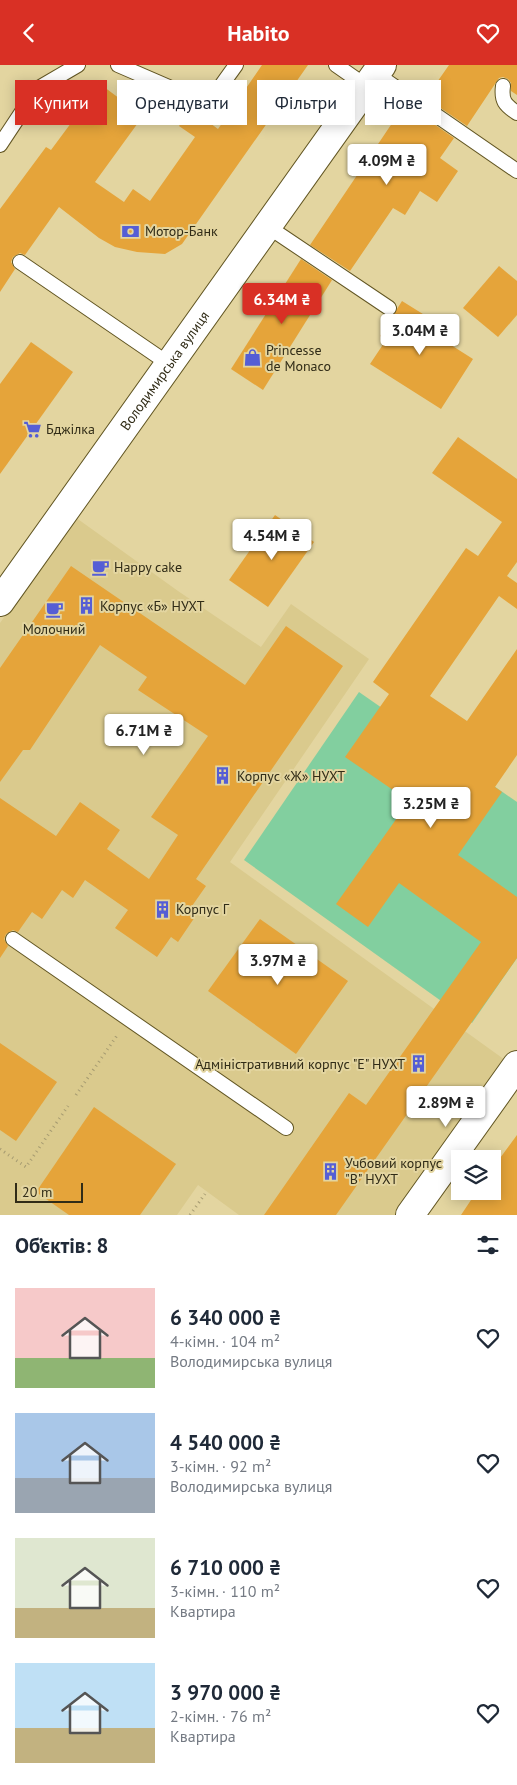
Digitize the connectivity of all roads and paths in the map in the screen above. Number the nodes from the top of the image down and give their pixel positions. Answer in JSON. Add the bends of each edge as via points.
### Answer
{"nodes":[{"id":1,"x":78,"y":65,"type":"edge"},
{"id":2,"x":118,"y":65,"type":"edge"},
{"id":3,"x":236,"y":65,"type":"edge"},
{"id":4,"x":336,"y":65,"type":"edge"},
{"id":5,"x":374,"y":75,"type":"edge"},
{"id":6,"x":503,"y":85,"type":"dead end"},
{"id":7,"x":517,"y":113,"type":"edge"},
{"id":8,"x":0,"y":145,"type":"edge"},
{"id":9,"x":517,"y":171,"type":"edge"},
{"id":10,"x":267,"y":226,"type":"junction"},
{"id":11,"x":20,"y":262,"type":"dead end"},
{"id":12,"x":388,"y":308,"type":"dead end"},
{"id":13,"x":169,"y":364,"type":"junction"},
{"id":14,"x":0,"y":602,"type":"edge"},
{"id":15,"x":13,"y":939,"type":"dead end"},
{"id":16,"x":128,"y":1019,"type":"junction"},
{"id":17,"x":517,"y":1065,"type":"edge"},
{"id":18,"x":76,"y":1095,"type":"dead end"},
{"id":19,"x":68,"y":1106,"type":"dead end"},
{"id":20,"x":286,"y":1128,"type":"dead end"},
{"id":21,"x":0,"y":1149,"type":"edge"},
{"id":22,"x":205,"y":1194,"type":"dead end"},
{"id":23,"x":190,"y":1215,"type":"edge"},
{"id":24,"x":410,"y":1215,"type":"edge"}],
"edges":[{"from":1,"to":8,"type":"lane","via":[[37,89]]},
{"from":2,"to":3,"type":"lane","via":[[208,104]]},
{"from":4,"to":5,"type":"lane"},
{"from":5,"to":9,"type":"lane"},
{"from":5,"to":10,"type":"street","name":"Володимирська вулиця"},
{"from":6,"to":7,"type":"lane","via":[[501,96],[504,104]]},
{"from":10,"to":12,"type":"lane"},
{"from":10,"to":13,"type":"street","name":"Володимирська вулиця"},
{"from":11,"to":13,"type":"lane"},
{"from":13,"to":14,"type":"street","name":"Володимирська вулиця"},
{"from":15,"to":16,"type":"lane"},
{"from":16,"to":18,"type":"path"},
{"from":16,"to":20,"type":"lane"},
{"from":17,"to":24,"type":"street"},
{"from":19,"to":21,"type":"path","via":[[26,1167]]},
{"from":22,"to":23,"type":"path"}]}
